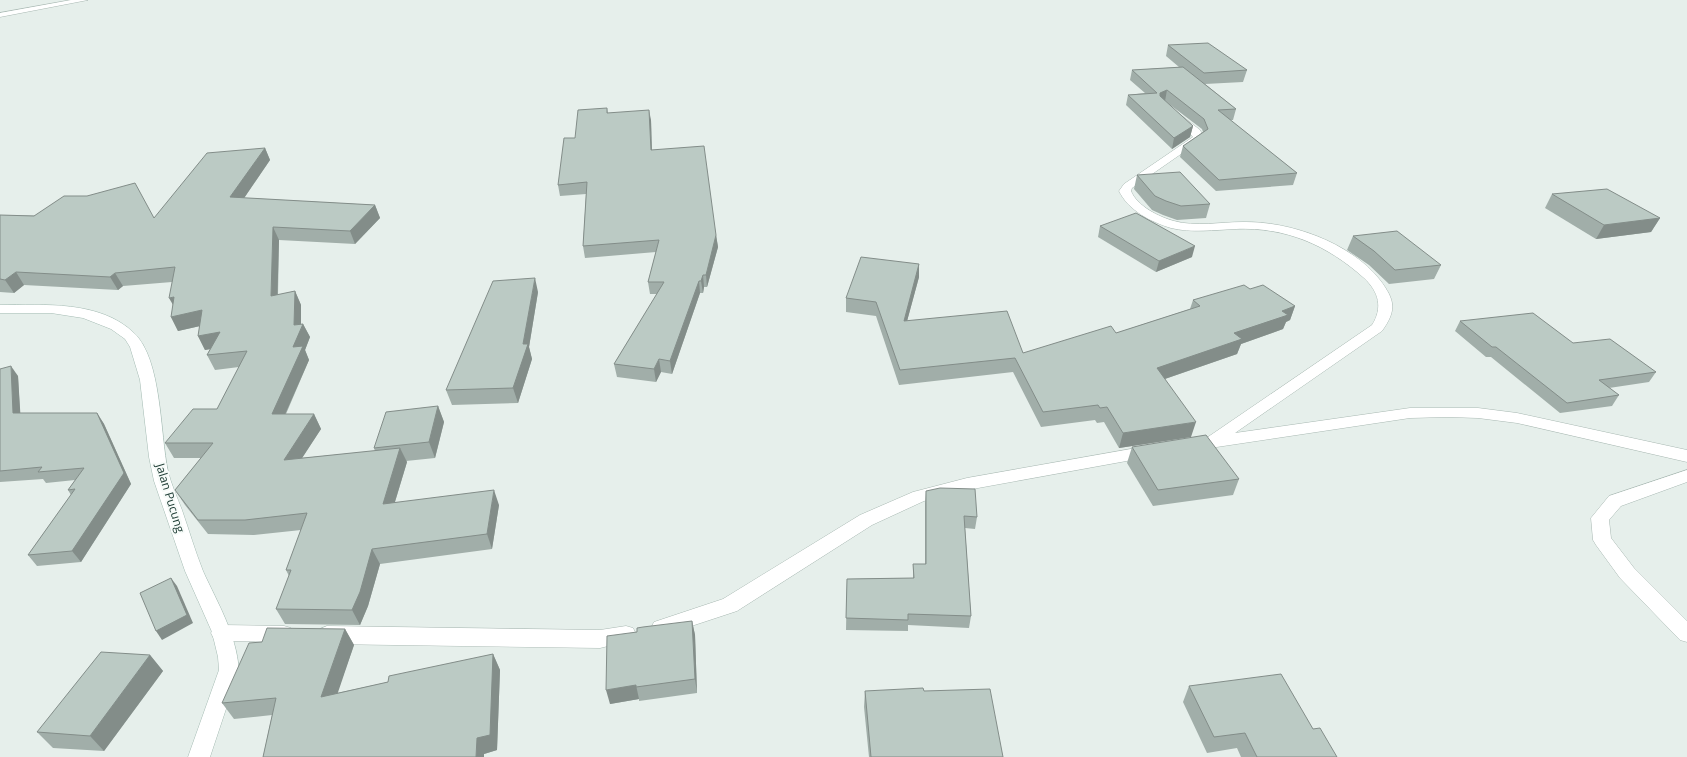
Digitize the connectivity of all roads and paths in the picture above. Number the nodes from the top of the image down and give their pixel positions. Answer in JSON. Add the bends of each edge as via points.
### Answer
{"nodes":[{"id":1,"x":84,"y":0,"type":"edge"},
{"id":2,"x":0,"y":15,"type":"edge"},
{"id":3,"x":1170,"y":110,"type":"edge"},
{"id":4,"x":0,"y":309,"type":"edge"},
{"id":5,"x":1212,"y":441,"type":"junction"},
{"id":6,"x":1687,"y":456,"type":"edge"},
{"id":7,"x":1687,"y":476,"type":"edge"},
{"id":8,"x":221,"y":634,"type":"junction"},
{"id":9,"x":1687,"y":634,"type":"edge"},
{"id":10,"x":199,"y":757,"type":"edge"}],
"edges":[{"from":1,"to":2,"type":"street"},
{"from":3,"to":5,"type":"street","via":[[1199,138],[1128,186],[1125,191],[1130,202],[1174,225],[1269,226],[1292,231],[1348,258],[1381,290],[1386,303],[1386,314],[1377,328]]},
{"from":4,"to":8,"type":"street","name":"Jalan Pucung","via":[[77,312],[117,325],[132,338],[143,357],[160,471],[190,560]]},
{"from":5,"to":6,"type":"street","via":[[1410,413],[1448,412],[1517,418]]},
{"from":5,"to":8,"type":"street","via":[[1058,466],[919,496],[866,520],[730,605],[668,627],[600,639]]},
{"from":7,"to":9,"type":"street","via":[[1615,501],[1600,518],[1602,540],[1627,573]]},
{"from":8,"to":10,"type":"street","name":"Jalan Pucung","via":[[229,657],[229,670]]}]}
